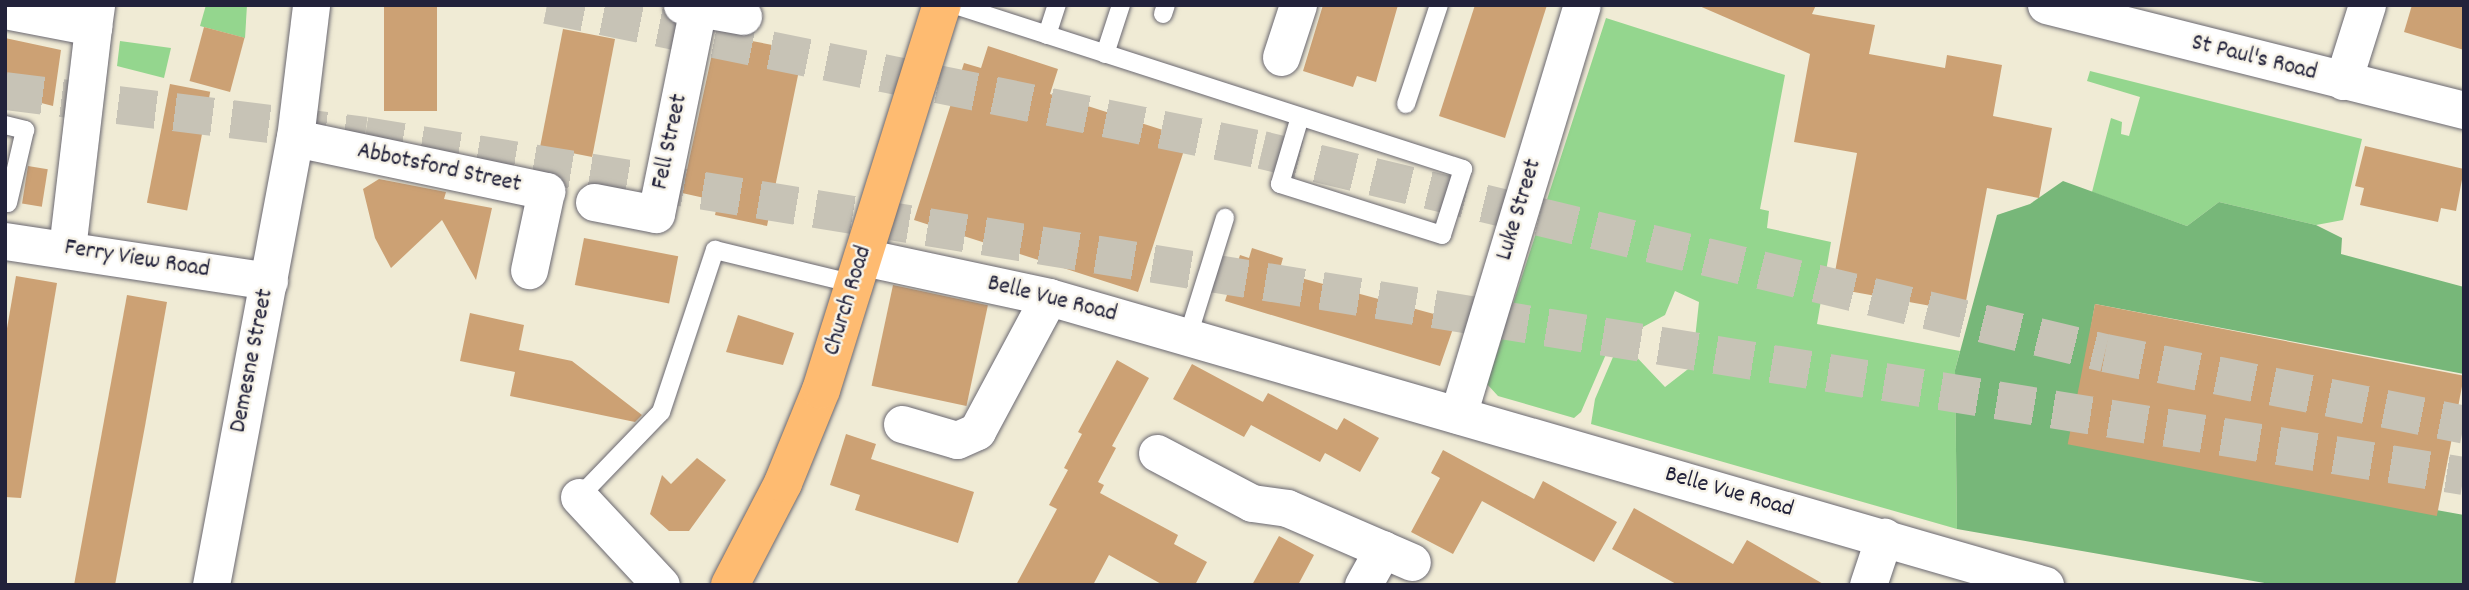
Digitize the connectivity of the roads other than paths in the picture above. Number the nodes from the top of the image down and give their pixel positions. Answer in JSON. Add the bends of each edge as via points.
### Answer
{"nodes":[{"id":1,"x":311,"y":5,"type":"edge"},
{"id":2,"x":942,"y":5,"type":"edge"},
{"id":3,"x":955,"y":5,"type":"edge"},
{"id":4,"x":1057,"y":5,"type":"edge"},
{"id":5,"x":1121,"y":5,"type":"edge"},
{"id":6,"x":1298,"y":5,"type":"edge"},
{"id":7,"x":1439,"y":5,"type":"edge"},
{"id":8,"x":1582,"y":5,"type":"edge"},
{"id":9,"x":2046,"y":5,"type":"edge"},
{"id":10,"x":2367,"y":5,"type":"edge"},
{"id":11,"x":690,"y":7,"type":"edge"},
{"id":12,"x":5,"y":10,"type":"edge"},
{"id":13,"x":95,"y":16,"type":"edge"},
{"id":14,"x":743,"y":16,"type":"dead end"},
{"id":15,"x":1047,"y":35,"type":"junction"},
{"id":16,"x":1105,"y":54,"type":"junction"},
{"id":17,"x":1281,"y":57,"type":"dead end"},
{"id":18,"x":2343,"y":81,"type":"junction"},
{"id":19,"x":1406,"y":104,"type":"dead end"},
{"id":20,"x":2464,"y":110,"type":"edge"},
{"id":21,"x":1300,"y":117,"type":"junction"},
{"id":22,"x":5,"y":125,"type":"edge"},
{"id":23,"x":295,"y":138,"type":"junction"},
{"id":24,"x":594,"y":202,"type":"dead end"},
{"id":25,"x":8,"y":203,"type":"dead end"},
{"id":26,"x":1225,"y":218,"type":"dead end"},
{"id":27,"x":5,"y":241,"type":"edge"},
{"id":28,"x":67,"y":248,"type":"junction"},
{"id":29,"x":529,"y":270,"type":"dead end"},
{"id":30,"x":859,"y":271,"type":"junction"},
{"id":31,"x":269,"y":281,"type":"junction"},
{"id":32,"x":1049,"y":297,"type":"junction"},
{"id":33,"x":1188,"y":336,"type":"junction"},
{"id":34,"x":1458,"y":415,"type":"junction"},
{"id":35,"x":902,"y":424,"type":"dead end"},
{"id":36,"x":1157,"y":453,"type":"dead end"},
{"id":37,"x":579,"y":497,"type":"joint"},
{"id":38,"x":1884,"y":537,"type":"junction"},
{"id":39,"x":211,"y":585,"type":"edge"},
{"id":40,"x":661,"y":585,"type":"edge"},
{"id":41,"x":730,"y":585,"type":"edge"},
{"id":42,"x":1363,"y":585,"type":"edge"},
{"id":43,"x":1868,"y":585,"type":"edge"},
{"id":44,"x":2045,"y":585,"type":"edge"}],
"edges":[{"from":1,"to":23,"type":"street","name":"Demesne Street"},
{"from":2,"to":30,"type":"main road","name":"Church Road"},
{"from":3,"to":15,"type":"lane"},
{"from":4,"to":15,"type":"lane"},
{"from":5,"to":16,"type":"lane"},
{"from":6,"to":17,"type":"street"},
{"from":7,"to":19,"type":"lane"},
{"from":8,"to":34,"type":"street","name":"Luke Street"},
{"from":9,"to":18,"type":"street","name":"St Paul's Road"},
{"from":10,"to":18,"type":"street"},
{"from":11,"to":14,"type":"street","name":"Fell Street"},
{"from":11,"to":24,"type":"street","name":"Fell Street","via":[[656,214]]},
{"from":12,"to":13,"type":"street"},
{"from":13,"to":28,"type":"street"},
{"from":15,"to":16,"type":"lane"},
{"from":16,"to":21,"type":"lane"},
{"from":18,"to":20,"type":"street","name":"St Paul's Road"},
{"from":21,"to":21,"type":"lane","via":[[1463,169],[1442,235],[1280,184]]},
{"from":22,"to":25,"type":"lane","via":[[25,130]]},
{"from":23,"to":29,"type":"street","name":"Abbotsford Street","via":[[546,191]]},
{"from":23,"to":31,"type":"street","name":"Demesne Street"},
{"from":26,"to":33,"type":"lane"},
{"from":27,"to":28,"type":"street","name":"Ferry View Road"},
{"from":28,"to":31,"type":"street","name":"Ferry View Road"},
{"from":30,"to":32,"type":"street","name":"Belle Vue Road"},
{"from":30,"to":37,"type":"lane","via":[[715,250],[662,412]]},
{"from":30,"to":41,"type":"main road","name":"Church Road","via":[[821,390],[783,483]]},
{"from":31,"to":39,"type":"street","name":"Demesne Street"},
{"from":32,"to":33,"type":"street","name":"Belle Vue Road"},
{"from":32,"to":35,"type":"street","via":[[977,431],[957,440]]},
{"from":33,"to":34,"type":"street","name":"Belle Vue Road"},
{"from":34,"to":38,"type":"street","name":"Belle Vue Road"},
{"from":36,"to":42,"type":"street","via":[[1252,503],[1287,508],[1398,555]]},
{"from":37,"to":40,"type":"street"},
{"from":38,"to":43,"type":"street"},
{"from":38,"to":44,"type":"street","name":"Belle Vue Road"}]}
